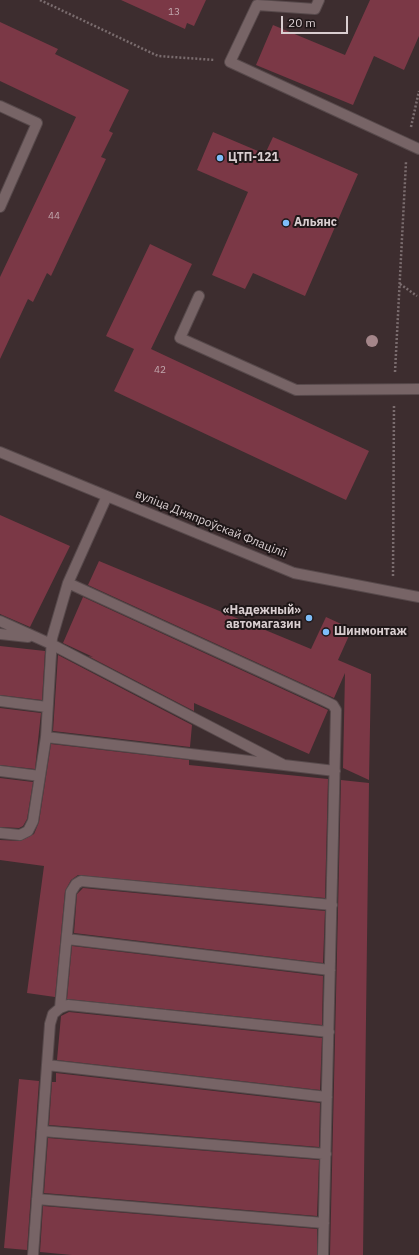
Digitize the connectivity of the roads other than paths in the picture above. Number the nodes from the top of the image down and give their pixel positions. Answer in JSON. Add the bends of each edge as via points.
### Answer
{"nodes":[{"id":1,"x":319,"y":0,"type":"edge"},
{"id":2,"x":0,"y":106,"type":"edge"},
{"id":3,"x":419,"y":149,"type":"edge"},
{"id":4,"x":0,"y":207,"type":"edge"},
{"id":5,"x":199,"y":296,"type":"dead end"},
{"id":6,"x":419,"y":390,"type":"edge"},
{"id":7,"x":0,"y":452,"type":"edge"},
{"id":8,"x":107,"y":496,"type":"junction"},
{"id":9,"x":68,"y":583,"type":"junction"},
{"id":10,"x":419,"y":597,"type":"edge"},
{"id":11,"x":0,"y":621,"type":"edge"},
{"id":12,"x":0,"y":634,"type":"edge"},
{"id":13,"x":37,"y":638,"type":"junction"},
{"id":14,"x":52,"y":644,"type":"junction"},
{"id":15,"x":0,"y":701,"type":"edge"},
{"id":16,"x":48,"y":707,"type":"junction"},
{"id":17,"x":46,"y":737,"type":"junction"},
{"id":18,"x":284,"y":765,"type":"junction"},
{"id":19,"x":0,"y":771,"type":"edge"},
{"id":20,"x":336,"y":771,"type":"junction"},
{"id":21,"x":40,"y":776,"type":"junction"},
{"id":22,"x":0,"y":833,"type":"edge"},
{"id":23,"x":332,"y":905,"type":"junction"},
{"id":24,"x":67,"y":939,"type":"junction"},
{"id":25,"x":330,"y":970,"type":"junction"},
{"id":26,"x":60,"y":1008,"type":"junction"},
{"id":27,"x":329,"y":1032,"type":"junction"},
{"id":28,"x":47,"y":1065,"type":"junction"},
{"id":29,"x":327,"y":1097,"type":"junction"},
{"id":30,"x":42,"y":1131,"type":"junction"},
{"id":31,"x":326,"y":1154,"type":"junction"},
{"id":32,"x":37,"y":1200,"type":"junction"},
{"id":33,"x":324,"y":1223,"type":"junction"},
{"id":34,"x":33,"y":1255,"type":"edge"},
{"id":35,"x":323,"y":1255,"type":"edge"}],
"edges":[{"from":1,"to":3,"type":"street","via":[[315,9],[257,5],[230,62]]},
{"from":2,"to":4,"type":"street","via":[[37,123]]},
{"from":5,"to":6,"type":"street","via":[[180,338],[296,390]]},
{"from":7,"to":8,"type":"street","name":"вуліца Дняпроўскай Флаціліі"},
{"from":8,"to":9,"type":"street"},
{"from":8,"to":10,"type":"street","name":"вуліца Дняпроўскай Флаціліі","via":[[294,573]]},
{"from":9,"to":14,"type":"street"},
{"from":9,"to":20,"type":"street","via":[[333,705],[336,710]]},
{"from":11,"to":13,"type":"street"},
{"from":12,"to":13,"type":"street"},
{"from":13,"to":14,"type":"street"},
{"from":14,"to":16,"type":"street"},
{"from":14,"to":18,"type":"street"},
{"from":15,"to":16,"type":"street"},
{"from":16,"to":17,"type":"street"},
{"from":17,"to":18,"type":"street"},
{"from":17,"to":21,"type":"street"},
{"from":18,"to":20,"type":"street"},
{"from":19,"to":21,"type":"street"},
{"from":20,"to":23,"type":"street"},
{"from":21,"to":22,"type":"street","via":[[33,821],[28,830],[20,835]]},
{"from":23,"to":24,"type":"street","via":[[81,881],[71,892]]},
{"from":23,"to":25,"type":"street"},
{"from":24,"to":25,"type":"street"},
{"from":24,"to":26,"type":"street"},
{"from":25,"to":27,"type":"street"},
{"from":26,"to":27,"type":"street","via":[[68,1005]]},
{"from":26,"to":28,"type":"street","via":[[50,1024]]},
{"from":27,"to":29,"type":"street"},
{"from":28,"to":29,"type":"street"},
{"from":28,"to":30,"type":"street"},
{"from":29,"to":31,"type":"street"},
{"from":30,"to":31,"type":"street"},
{"from":30,"to":32,"type":"street"},
{"from":31,"to":33,"type":"street"},
{"from":32,"to":33,"type":"street"},
{"from":32,"to":34,"type":"street"},
{"from":33,"to":35,"type":"street"}]}
